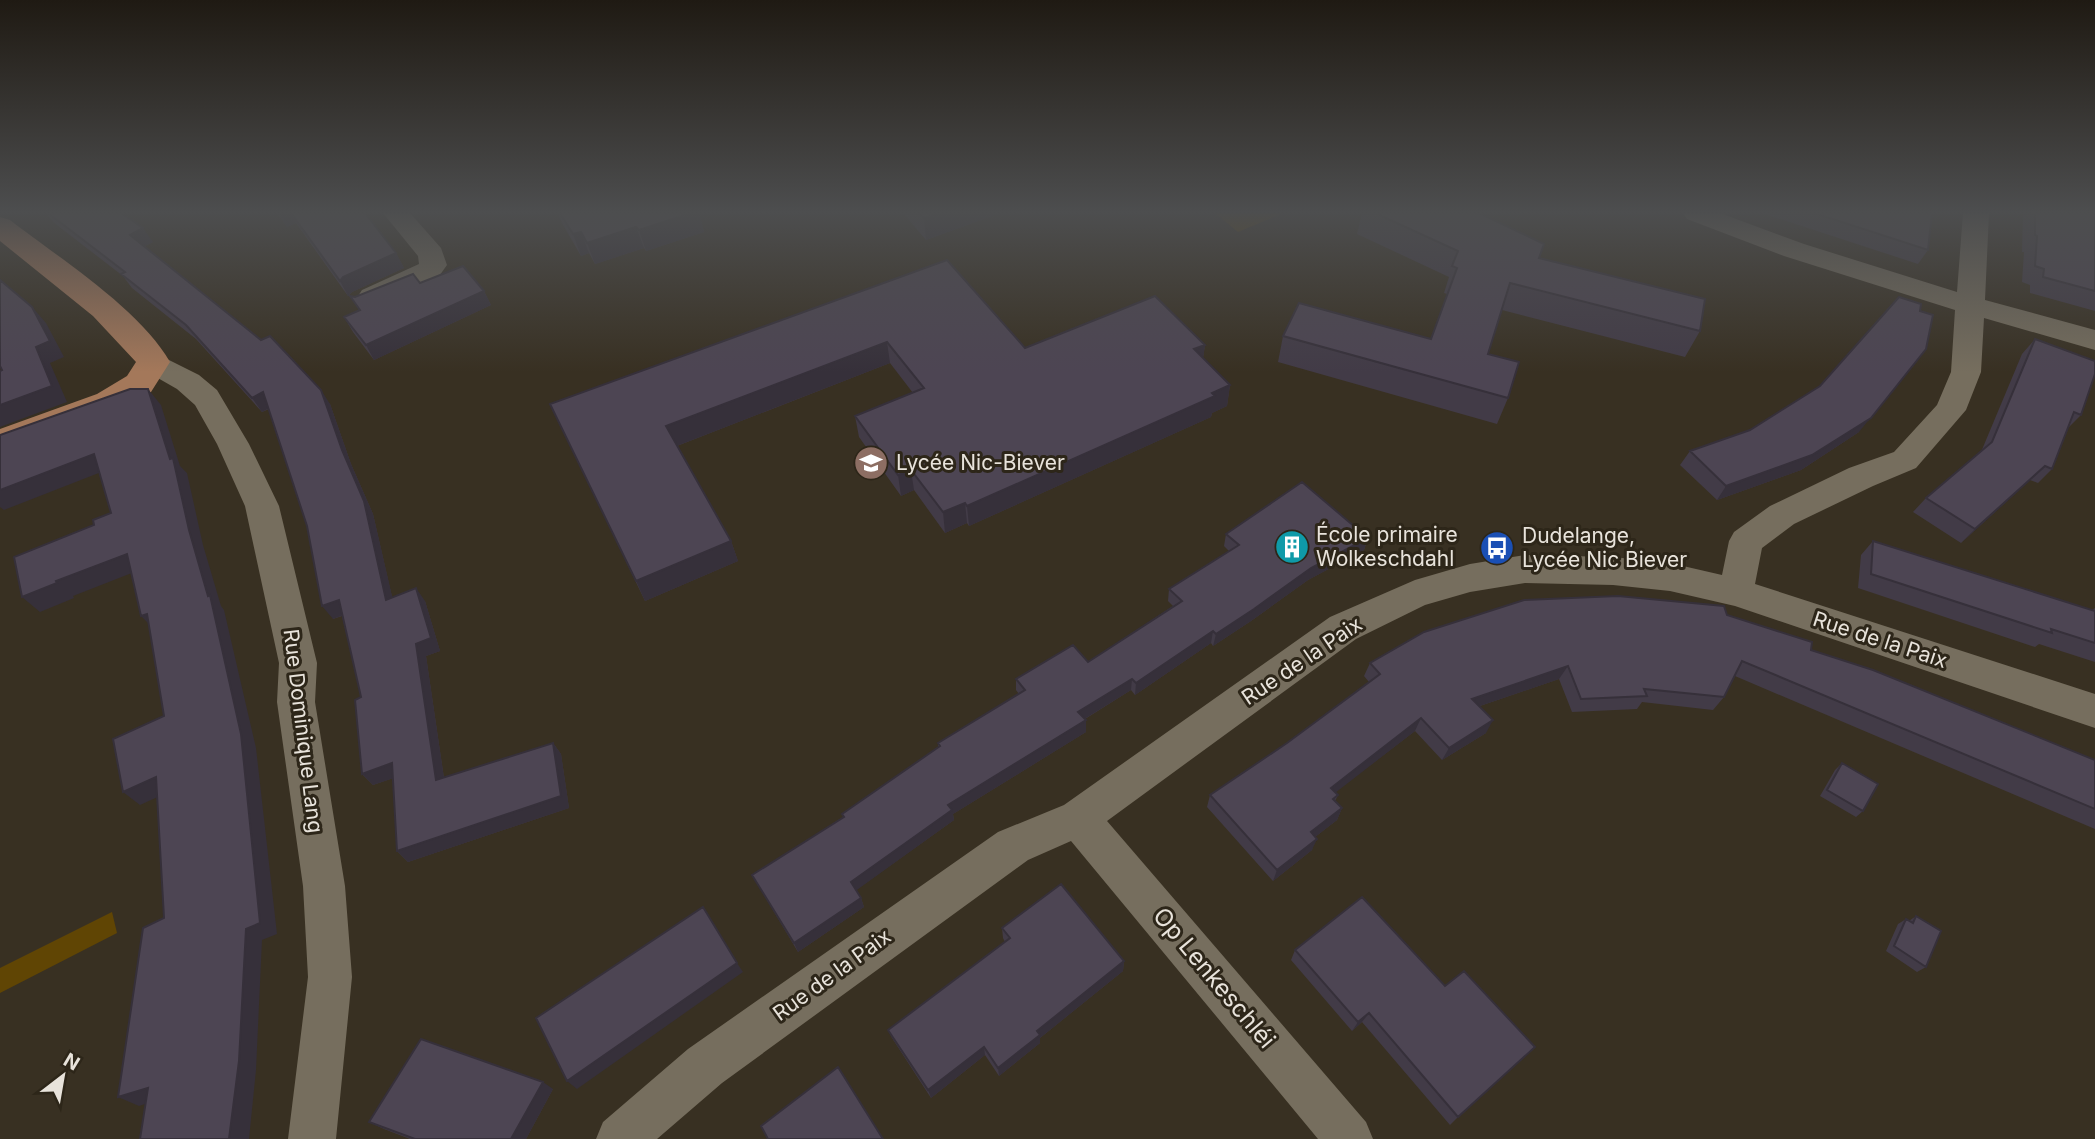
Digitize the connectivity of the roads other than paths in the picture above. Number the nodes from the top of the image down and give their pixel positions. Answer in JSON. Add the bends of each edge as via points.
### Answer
{"nodes":[{"id":1,"x":50,"y":266,"type":"edge"},
{"id":2,"x":432,"y":266,"type":"edge"},
{"id":3,"x":1839,"y":266,"type":"edge"},
{"id":4,"x":1973,"y":266,"type":"edge"},
{"id":5,"x":363,"y":300,"type":"edge"},
{"id":6,"x":1971,"y":305,"type":"junction"},
{"id":7,"x":2095,"y":340,"type":"edge"},
{"id":8,"x":153,"y":362,"type":"junction"},
{"id":9,"x":0,"y":442,"type":"edge"},
{"id":10,"x":1736,"y":593,"type":"junction"},
{"id":11,"x":2095,"y":711,"type":"edge"},
{"id":12,"x":1078,"y":818,"type":"junction"},
{"id":13,"x":312,"y":1139,"type":"edge"},
{"id":14,"x":620,"y":1139,"type":"edge"},
{"id":15,"x":1349,"y":1139,"type":"edge"}],
"edges":[{"from":1,"to":8,"type":"main road","name":"Rue Dominique Lang","via":[[104,309]]},
{"from":2,"to":5,"type":"street","via":[[427,273]]},
{"from":3,"to":6,"type":"street"},
{"from":4,"to":6,"type":"street"},
{"from":6,"to":7,"type":"street"},
{"from":6,"to":10,"type":"street","via":[[1966,372],[1950,410],[1905,460],[1782,515],[1746,541]]},
{"from":8,"to":9,"type":"main road","via":[[139,384],[109,402]]},
{"from":8,"to":13,"type":"street","name":"Rue Dominique Lang","via":[[206,397],[233,444],[262,506],[298,663],[296,702],[324,886],[330,977]]},
{"from":10,"to":11,"type":"street","name":"Rue de la Paix"},
{"from":10,"to":12,"type":"street","name":"Rue de la Paix","via":[[1658,576],[1525,569],[1469,578],[1415,594],[1343,628]]},
{"from":12,"to":14,"type":"street","name":"Rue de la Paix","via":[[1013,846],[705,1066]]},
{"from":12,"to":15,"type":"street","name":"Op Lenkeschléi"}]}
